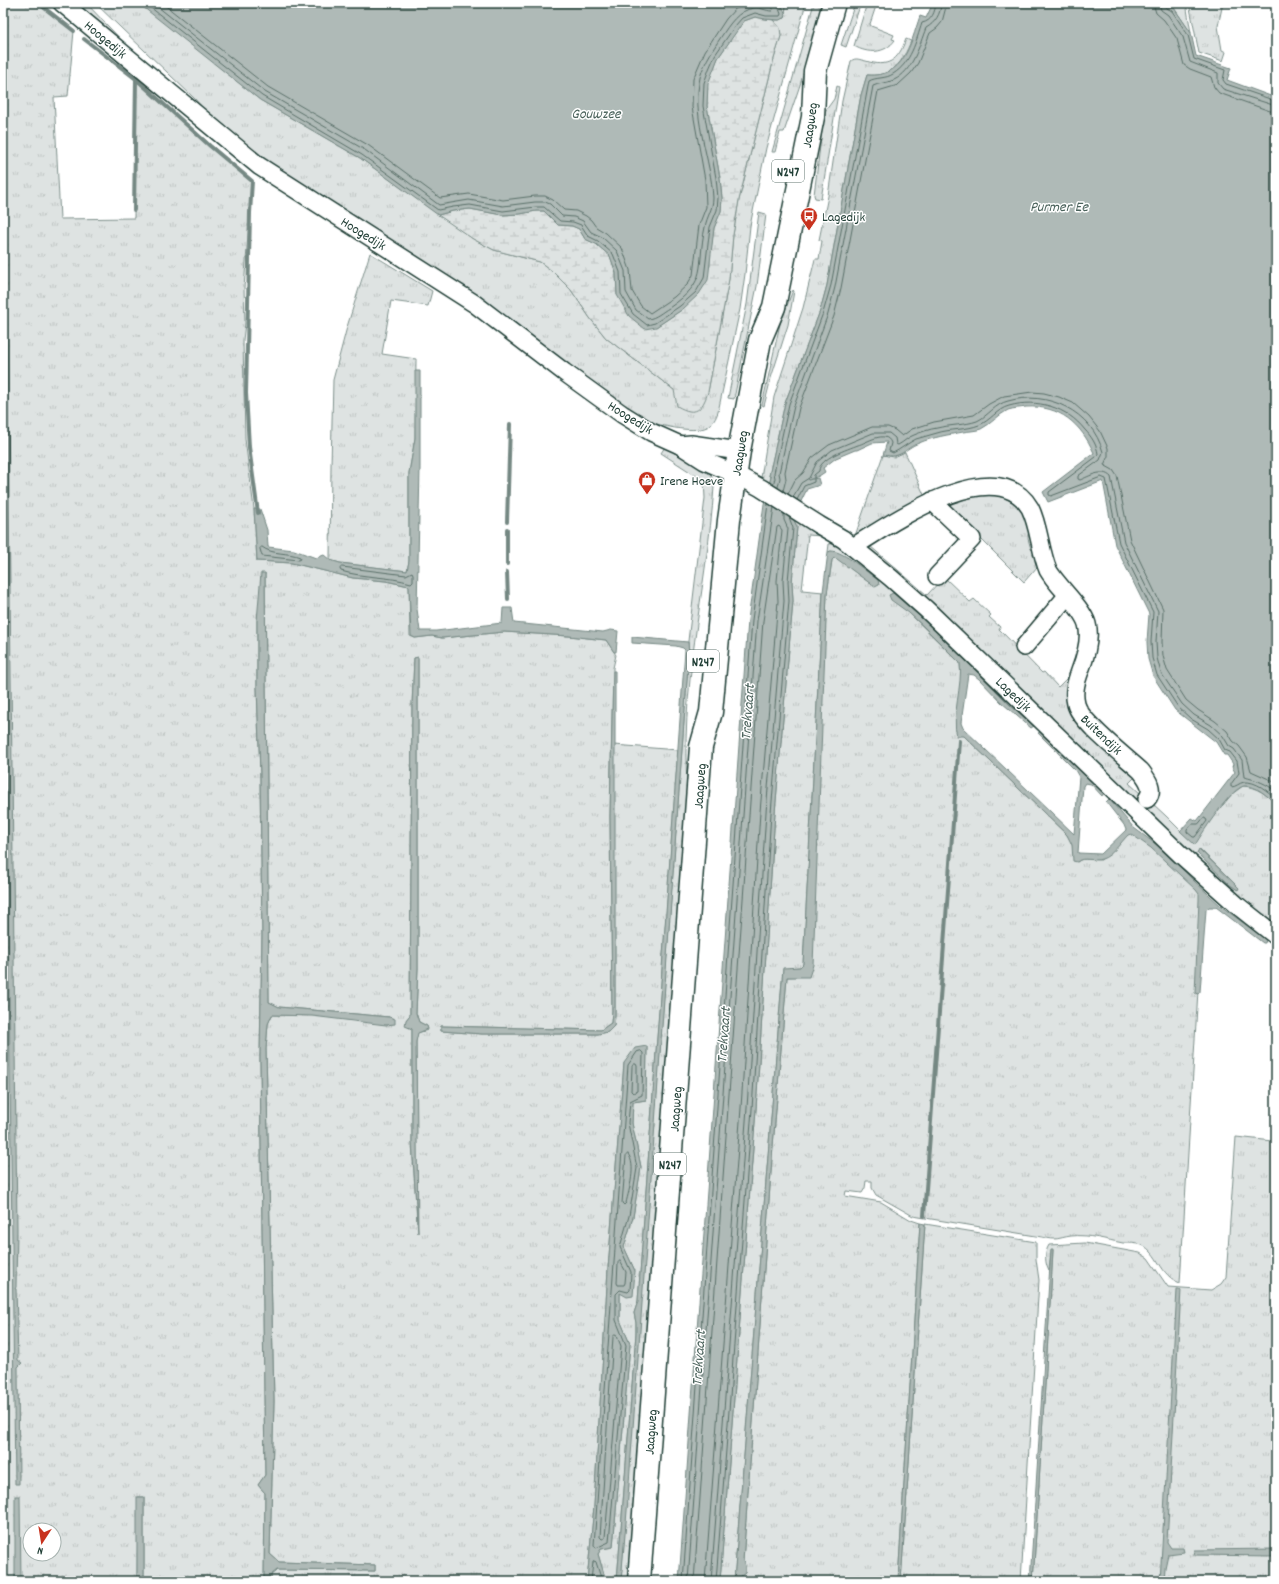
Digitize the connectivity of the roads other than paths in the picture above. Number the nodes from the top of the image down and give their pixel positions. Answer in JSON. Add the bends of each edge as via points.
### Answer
{"nodes":[{"id":1,"x":62,"y":3,"type":"edge"},
{"id":2,"x":834,"y":3,"type":"edge"},
{"id":3,"x":680,"y":445,"type":"junction"},
{"id":4,"x":739,"y":450,"type":"junction"},
{"id":5,"x":735,"y":474,"type":"junction"},
{"id":6,"x":932,"y":501,"type":"junction"},
{"id":7,"x":853,"y":547,"type":"junction"},
{"id":8,"x":937,"y":576,"type":"dead end"},
{"id":9,"x":1067,"y":596,"type":"junction"},
{"id":10,"x":1024,"y":647,"type":"dead end"},
{"id":11,"x":1147,"y":799,"type":"dead end"},
{"id":12,"x":1276,"y":936,"type":"edge"},
{"id":13,"x":639,"y":1581,"type":"edge"}],
"edges":[{"from":1,"to":3,"type":"street","name":"Hoogedijk","via":[[259,166],[475,304],[622,414],[651,432]]},
{"from":2,"to":4,"type":"main road","name":"Jaagweg","number":"N247","via":[[815,71],[813,117],[774,306],[760,340]]},
{"from":3,"to":4,"type":"street","name":"Hoogedijk"},
{"from":3,"to":5,"type":"street","name":"Hoogedijk","via":[[705,461]]},
{"from":4,"to":5,"type":"main road","name":"Jaagweg","number":"N247"},
{"from":5,"to":7,"type":"street","name":"Lagedijk","via":[[762,488]]},
{"from":5,"to":13,"type":"main road","name":"Jaagweg","number":"N247","via":[[711,712],[702,747]]},
{"from":6,"to":7,"type":"street","name":"Buitendijk","via":[[909,512]]},
{"from":6,"to":8,"type":"street","via":[[972,539]]},
{"from":6,"to":9,"type":"street","name":"Buitendijk","via":[[982,486],[1001,487],[1017,495],[1030,509],[1048,570]]},
{"from":7,"to":12,"type":"street","name":"Lagedijk","via":[[926,609],[1202,875]]},
{"from":9,"to":10,"type":"street"},
{"from":9,"to":11,"type":"street","name":"Buitendijk","via":[[1082,614],[1087,623],[1088,633],[1084,660],[1074,692],[1076,705],[1088,723],[1141,771],[1151,788],[1151,794]]}]}
